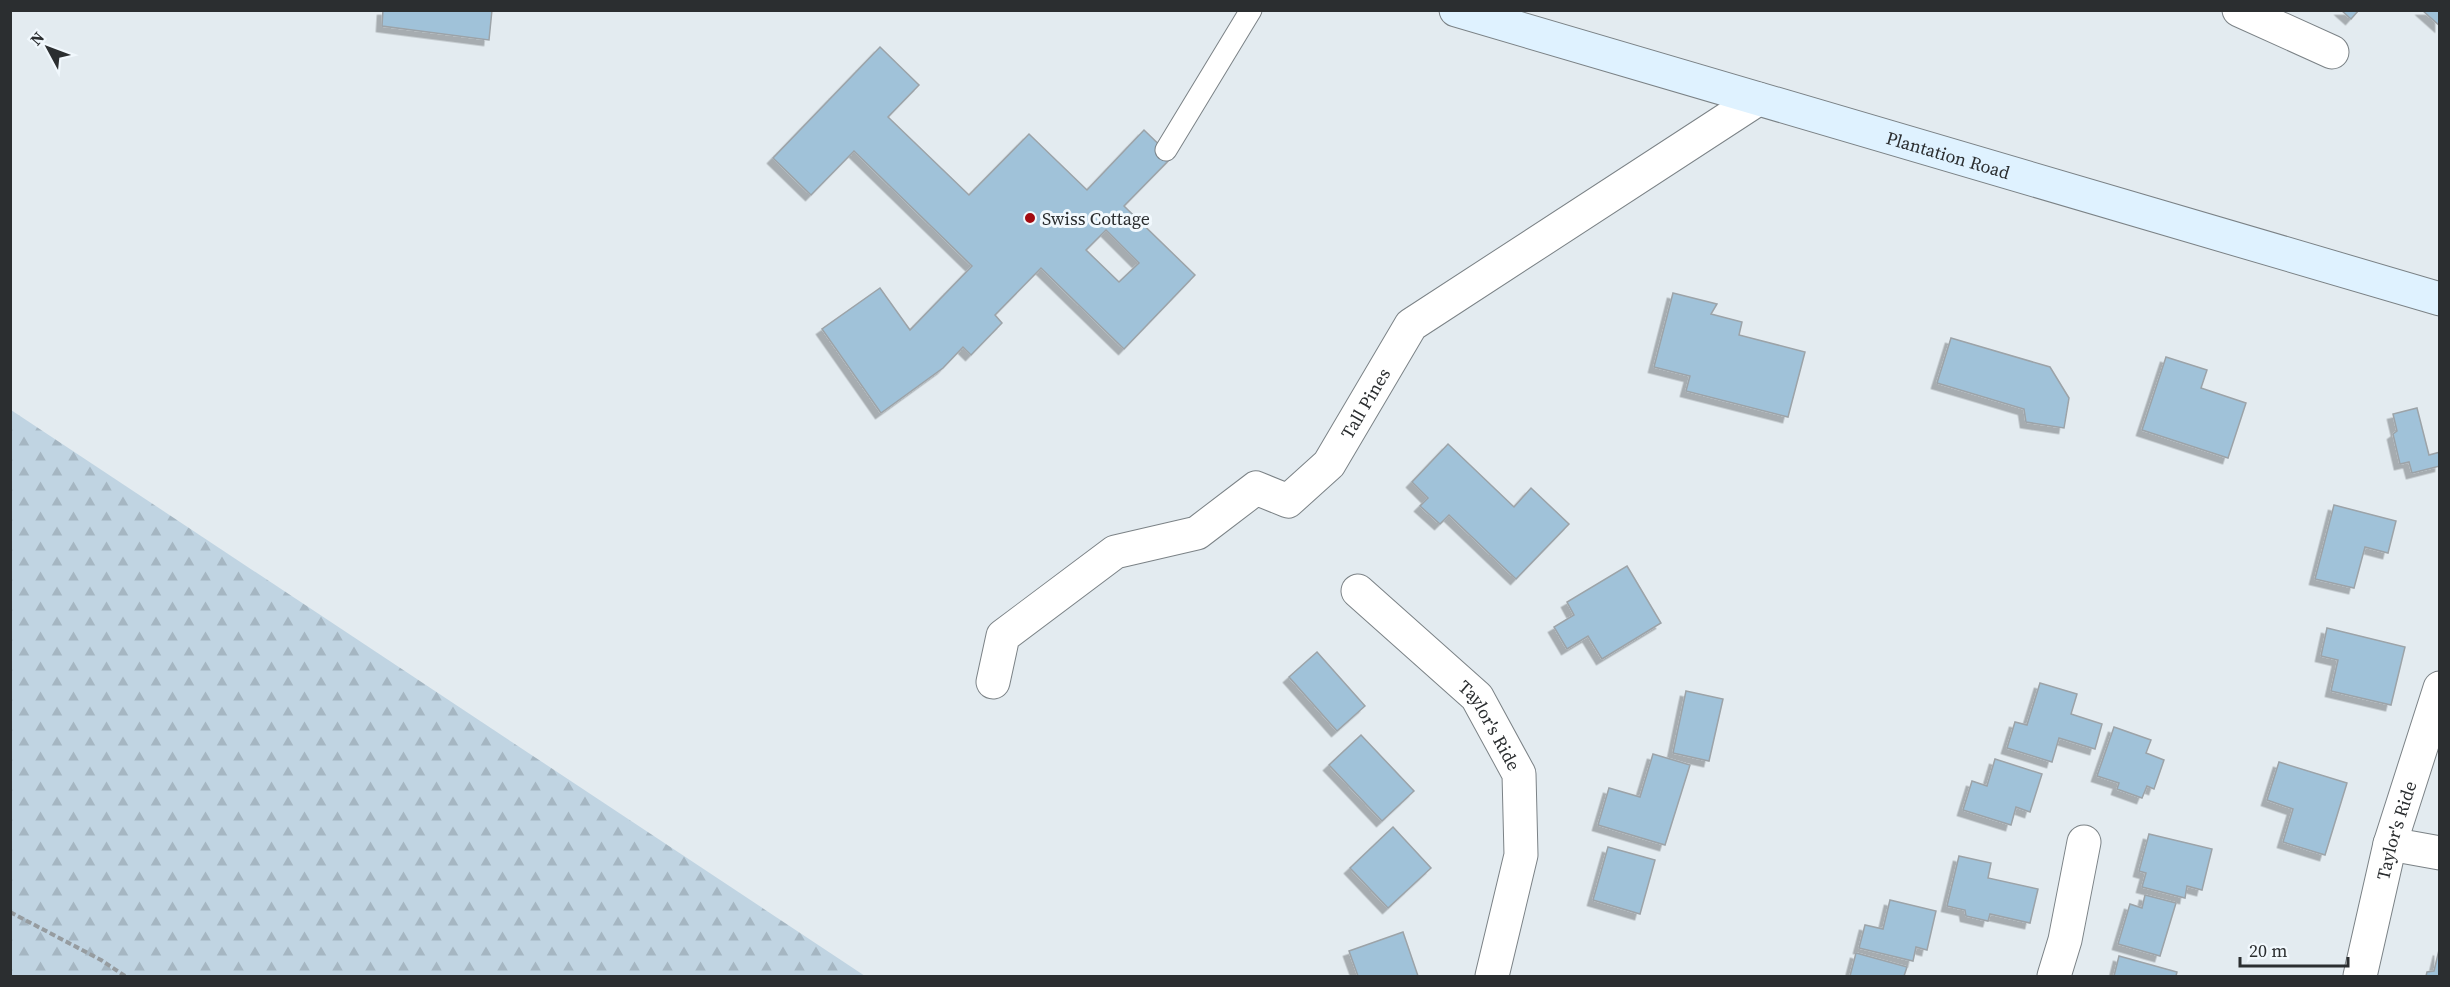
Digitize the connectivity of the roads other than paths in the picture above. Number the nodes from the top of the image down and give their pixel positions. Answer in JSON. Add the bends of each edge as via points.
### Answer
{"nodes":[{"id":1,"x":1251,"y":10,"type":"edge"},
{"id":2,"x":1456,"y":10,"type":"edge"},
{"id":3,"x":2239,"y":10,"type":"edge"},
{"id":4,"x":2332,"y":52,"type":"dead end"},
{"id":5,"x":1758,"y":99,"type":"junction"},
{"id":6,"x":1166,"y":150,"type":"dead end"},
{"id":7,"x":2439,"y":299,"type":"edge"},
{"id":8,"x":1358,"y":591,"type":"dead end"},
{"id":9,"x":993,"y":682,"type":"dead end"},
{"id":10,"x":2439,"y":688,"type":"edge"},
{"id":11,"x":2084,"y":842,"type":"dead end"},
{"id":12,"x":2390,"y":844,"type":"junction"},
{"id":13,"x":2439,"y":853,"type":"edge"},
{"id":14,"x":1492,"y":976,"type":"edge"},
{"id":15,"x":2054,"y":976,"type":"edge"},
{"id":16,"x":2360,"y":976,"type":"edge"}],
"edges":[{"from":1,"to":6,"type":"lane"},
{"from":2,"to":5,"type":"street","name":"Plantation Road"},
{"from":3,"to":4,"type":"street"},
{"from":5,"to":7,"type":"street","name":"Plantation Road"},
{"from":5,"to":9,"type":"street","name":"Tall Pines","via":[[1411,325],[1329,464],[1288,501],[1256,488],[1197,533],[1115,552],[1003,636]]},
{"from":8,"to":14,"type":"street","name":"Taylor's Ride","via":[[1477,697],[1519,774],[1521,855]]},
{"from":10,"to":12,"type":"street","name":"Taylor's Ride"},
{"from":11,"to":15,"type":"street"},
{"from":12,"to":13,"type":"street"},
{"from":12,"to":16,"type":"street","name":"Taylor's Ride"}]}
